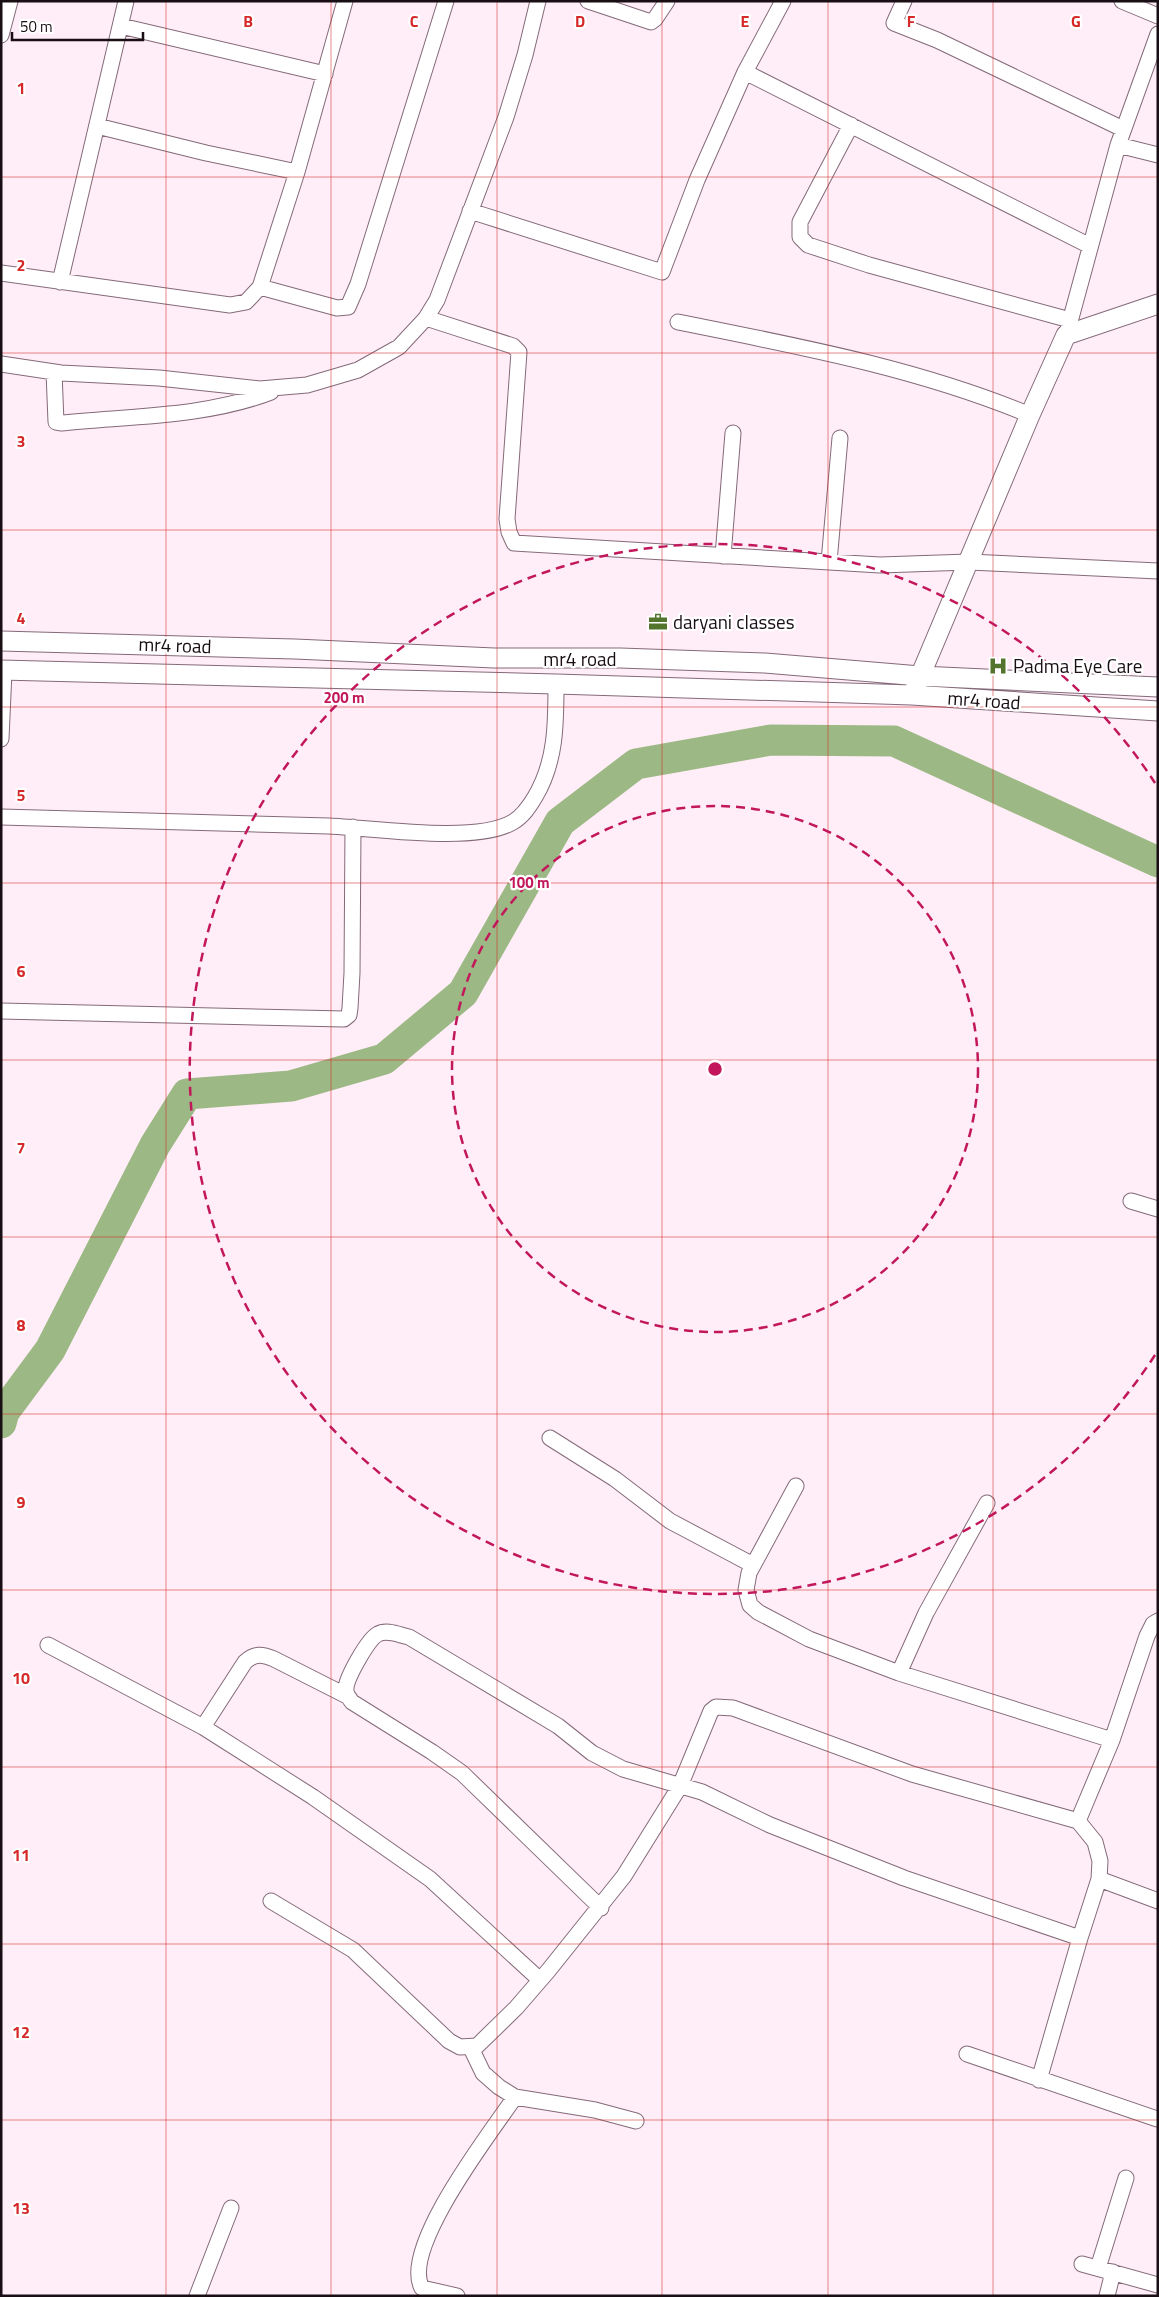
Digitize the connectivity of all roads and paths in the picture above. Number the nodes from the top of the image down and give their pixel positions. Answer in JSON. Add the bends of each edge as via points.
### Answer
{"nodes":[{"id":1,"x":10,"y":1,"type":"edge"},
{"id":2,"x":126,"y":1,"type":"edge"},
{"id":3,"x":345,"y":1,"type":"edge"},
{"id":4,"x":446,"y":1,"type":"edge"},
{"id":5,"x":538,"y":1,"type":"edge"},
{"id":6,"x":588,"y":1,"type":"edge"},
{"id":7,"x":667,"y":1,"type":"edge"},
{"id":8,"x":783,"y":1,"type":"edge"},
{"id":9,"x":904,"y":1,"type":"edge"},
{"id":10,"x":1122,"y":1,"type":"edge"},
{"id":11,"x":1158,"y":16,"type":"edge"},
{"id":12,"x":121,"y":26,"type":"junction"},
{"id":13,"x":1158,"y":34,"type":"edge"},
{"id":14,"x":1,"y":35,"type":"edge"},
{"id":15,"x":1155,"y":50,"type":"edge"},
{"id":16,"x":745,"y":72,"type":"junction"},
{"id":17,"x":325,"y":74,"type":"junction"},
{"id":18,"x":851,"y":125,"type":"junction"},
{"id":19,"x":98,"y":126,"type":"junction"},
{"id":20,"x":1123,"y":129,"type":"junction"},
{"id":21,"x":1118,"y":145,"type":"junction"},
{"id":22,"x":1158,"y":155,"type":"edge"},
{"id":23,"x":297,"y":172,"type":"junction"},
{"id":24,"x":470,"y":211,"type":"junction"},
{"id":25,"x":1090,"y":246,"type":"junction"},
{"id":26,"x":1,"y":273,"type":"edge"},
{"id":27,"x":60,"y":282,"type":"junction"},
{"id":28,"x":260,"y":287,"type":"junction"},
{"id":29,"x":1158,"y":304,"type":"edge"},
{"id":30,"x":426,"y":318,"type":"junction"},
{"id":31,"x":678,"y":322,"type":"dead end"},
{"id":32,"x":1068,"y":328,"type":"junction"},
{"id":33,"x":1,"y":364,"type":"edge"},
{"id":34,"x":54,"y":372,"type":"junction"},
{"id":35,"x":284,"y":387,"type":"junction"},
{"id":36,"x":1030,"y":415,"type":"junction"},
{"id":37,"x":732,"y":433,"type":"dead end"},
{"id":38,"x":840,"y":438,"type":"dead end"},
{"id":39,"x":723,"y":556,"type":"junction"},
{"id":40,"x":829,"y":562,"type":"junction"},
{"id":41,"x":969,"y":562,"type":"junction"},
{"id":42,"x":1158,"y":571,"type":"edge"},
{"id":43,"x":1,"y":640,"type":"edge"},
{"id":44,"x":2,"y":671,"type":"edge"},
{"id":45,"x":920,"y":676,"type":"junction"},
{"id":46,"x":556,"y":684,"type":"junction"},
{"id":47,"x":1158,"y":687,"type":"edge"},
{"id":48,"x":912,"y":695,"type":"junction"},
{"id":49,"x":1158,"y":711,"type":"edge"},
{"id":50,"x":1,"y":739,"type":"edge"},
{"id":51,"x":1,"y":817,"type":"edge"},
{"id":52,"x":353,"y":827,"type":"junction"},
{"id":53,"x":1,"y":1011,"type":"edge"},
{"id":54,"x":1132,"y":1201,"type":"dead end"},
{"id":55,"x":1158,"y":1209,"type":"edge"},
{"id":56,"x":550,"y":1438,"type":"dead end"},
{"id":57,"x":796,"y":1486,"type":"dead end"},
{"id":58,"x":987,"y":1503,"type":"dead end"},
{"id":59,"x":754,"y":1565,"type":"junction"},
{"id":60,"x":1158,"y":1621,"type":"edge"},
{"id":61,"x":48,"y":1645,"type":"dead end"},
{"id":62,"x":899,"y":1673,"type":"junction"},
{"id":63,"x":347,"y":1696,"type":"junction"},
{"id":64,"x":203,"y":1727,"type":"junction"},
{"id":65,"x":1112,"y":1740,"type":"junction"},
{"id":66,"x":680,"y":1786,"type":"junction"},
{"id":67,"x":1078,"y":1821,"type":"junction"},
{"id":68,"x":1100,"y":1880,"type":"junction"},
{"id":69,"x":271,"y":1900,"type":"dead end"},
{"id":70,"x":1158,"y":1901,"type":"edge"},
{"id":71,"x":600,"y":1908,"type":"junction"},
{"id":72,"x":1080,"y":1938,"type":"junction"},
{"id":73,"x":540,"y":1980,"type":"junction"},
{"id":74,"x":471,"y":2048,"type":"junction"},
{"id":75,"x":967,"y":2054,"type":"dead end"},
{"id":76,"x":1039,"y":2080,"type":"junction"},
{"id":77,"x":515,"y":2097,"type":"junction"},
{"id":78,"x":1156,"y":2119,"type":"edge"},
{"id":79,"x":636,"y":2121,"type":"dead end"},
{"id":80,"x":1126,"y":2178,"type":"dead end"},
{"id":81,"x":231,"y":2208,"type":"dead end"},
{"id":82,"x":1082,"y":2264,"type":"dead end"},
{"id":83,"x":1098,"y":2268,"type":"junction"},
{"id":84,"x":1113,"y":2272,"type":"junction"},
{"id":85,"x":1158,"y":2285,"type":"edge"},
{"id":86,"x":434,"y":2294,"type":"edge"},
{"id":87,"x":197,"y":2296,"type":"edge"},
{"id":88,"x":457,"y":2296,"type":"edge"},
{"id":89,"x":1107,"y":2296,"type":"edge"}],
"edges":[{"from":1,"to":14,"type":"street"},
{"from":2,"to":12,"type":"street"},
{"from":3,"to":17,"type":"street"},
{"from":4,"to":28,"type":"street","via":[[358,284],[348,307],[337,308]]},
{"from":5,"to":24,"type":"street","via":[[506,117]]},
{"from":6,"to":7,"type":"street","via":[[651,22]]},
{"from":8,"to":16,"type":"street"},
{"from":9,"to":20,"type":"street","via":[[894,23]]},
{"from":10,"to":11,"type":"street"},
{"from":12,"to":17,"type":"street"},
{"from":12,"to":19,"type":"street"},
{"from":13,"to":15,"type":"street"},
{"from":15,"to":20,"type":"street"},
{"from":16,"to":18,"type":"street"},
{"from":16,"to":24,"type":"street","via":[[697,180],[662,272]]},
{"from":17,"to":23,"type":"street"},
{"from":18,"to":25,"type":"street"},
{"from":18,"to":32,"type":"street","via":[[800,222],[800,238],[808,245]]},
{"from":19,"to":23,"type":"street"},
{"from":19,"to":27,"type":"street"},
{"from":20,"to":21,"type":"street"},
{"from":21,"to":22,"type":"street"},
{"from":21,"to":25,"type":"street"},
{"from":23,"to":28,"type":"street"},
{"from":24,"to":30,"type":"street","via":[[437,300]]},
{"from":25,"to":32,"type":"street"},
{"from":26,"to":27,"type":"street"},
{"from":27,"to":28,"type":"street","via":[[230,305],[246,302]]},
{"from":29,"to":32,"type":"street"},
{"from":30,"to":35,"type":"street","via":[[399,347],[358,370],[307,386]]},
{"from":30,"to":39,"type":"street","via":[[514,346],[519,352],[507,519],[514,543]]},
{"from":31,"to":36,"type":"street","via":[[890,368]]},
{"from":32,"to":36,"type":"street"},
{"from":33,"to":34,"type":"street"},
{"from":34,"to":35,"type":"street","via":[[159,378],[260,389]]},
{"from":34,"to":35,"type":"street","via":[[56,422],[62,423],[244,402]]},
{"from":36,"to":41,"type":"street"},
{"from":37,"to":39,"type":"street"},
{"from":38,"to":40,"type":"street"},
{"from":39,"to":40,"type":"street"},
{"from":40,"to":41,"type":"street","via":[[880,565]]},
{"from":41,"to":42,"type":"street"},
{"from":41,"to":45,"type":"street"},
{"from":43,"to":45,"type":"street","name":"mr4 road","via":[[494,658],[765,663]]},
{"from":44,"to":46,"type":"street","name":"mr4 road"},
{"from":44,"to":50,"type":"street"},
{"from":45,"to":47,"type":"street","name":"mr4 road"},
{"from":45,"to":48,"type":"street"},
{"from":46,"to":48,"type":"street","name":"mr4 road"},
{"from":46,"to":52,"type":"street","via":[[552,757],[543,782],[527,810],[513,822],[494,830],[477,832],[410,832]]},
{"from":48,"to":49,"type":"street","name":"mr4 road"},
{"from":51,"to":52,"type":"street"},
{"from":52,"to":53,"type":"street","via":[[352,973],[349,1015],[344,1019]]},
{"from":54,"to":55,"type":"street"},
{"from":56,"to":59,"type":"street","via":[[615,1479],[670,1521]]},
{"from":57,"to":59,"type":"street"},
{"from":58,"to":62,"type":"street","via":[[926,1613]]},
{"from":59,"to":62,"type":"street","via":[[746,1590],[750,1605],[758,1612],[809,1639]]},
{"from":60,"to":65,"type":"street","via":[[1147,1636]]},
{"from":61,"to":64,"type":"street"},
{"from":62,"to":65,"type":"street"},
{"from":63,"to":64,"type":"street","via":[[269,1657],[252,1656]]},
{"from":63,"to":66,"type":"street","via":[[346,1688],[360,1656],[377,1634],[386,1631],[409,1637],[558,1726],[592,1753],[623,1769]]},
{"from":63,"to":71,"type":"street","via":[[462,1773]]},
{"from":64,"to":73,"type":"street","via":[[313,1797],[422,1873]]},
{"from":65,"to":67,"type":"street"},
{"from":66,"to":67,"type":"street","via":[[710,1711],[722,1706],[749,1713],[912,1774]]},
{"from":66,"to":71,"type":"street","via":[[624,1876]]},
{"from":66,"to":72,"type":"street","via":[[702,1792],[770,1825],[904,1878]]},
{"from":67,"to":68,"type":"street","via":[[1094,1842],[1100,1861]]},
{"from":68,"to":70,"type":"street"},
{"from":68,"to":72,"type":"street"},
{"from":69,"to":74,"type":"street","via":[[353,1950],[449,2041]]},
{"from":71,"to":73,"type":"street"},
{"from":72,"to":76,"type":"street"},
{"from":73,"to":74,"type":"street","via":[[486,2039]]},
{"from":74,"to":77,"type":"street","via":[[483,2073]]},
{"from":75,"to":76,"type":"street"},
{"from":76,"to":78,"type":"street"},
{"from":77,"to":79,"type":"street","via":[[594,2110]]},
{"from":77,"to":86,"type":"street","via":[[451,2190],[425,2241],[417,2280],[422,2288]]},
{"from":80,"to":83,"type":"street"},
{"from":81,"to":87,"type":"street"},
{"from":82,"to":83,"type":"street"},
{"from":83,"to":84,"type":"street"},
{"from":84,"to":85,"type":"street"},
{"from":84,"to":89,"type":"street"},
{"from":86,"to":88,"type":"street"}]}
